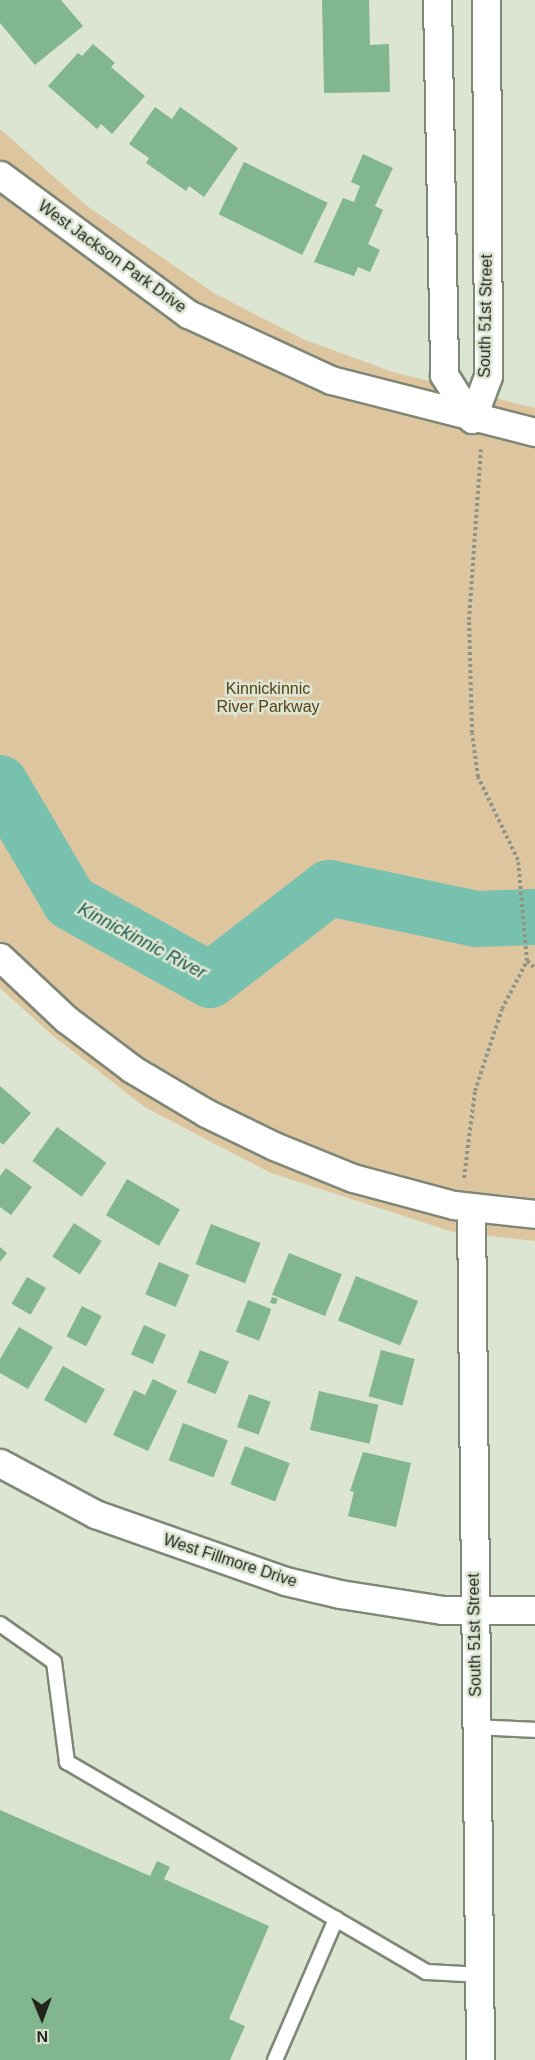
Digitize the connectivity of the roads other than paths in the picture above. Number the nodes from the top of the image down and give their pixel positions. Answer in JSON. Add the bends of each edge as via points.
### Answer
{"nodes":[{"id":1,"x":437,"y":0,"type":"edge"},
{"id":2,"x":486,"y":0,"type":"edge"},
{"id":3,"x":0,"y":175,"type":"edge"},
{"id":4,"x":472,"y":419,"type":"junction"},
{"id":5,"x":535,"y":432,"type":"edge"},
{"id":6,"x":0,"y":957,"type":"edge"},
{"id":7,"x":471,"y":1209,"type":"junction"},
{"id":8,"x":535,"y":1214,"type":"edge"},
{"id":9,"x":0,"y":1463,"type":"edge"},
{"id":10,"x":474,"y":1610,"type":"junction"},
{"id":11,"x":535,"y":1610,"type":"edge"},
{"id":12,"x":0,"y":1624,"type":"edge"},
{"id":13,"x":476,"y":1727,"type":"junction"},
{"id":14,"x":535,"y":1730,"type":"edge"},
{"id":15,"x":336,"y":1919,"type":"junction"},
{"id":16,"x":479,"y":1975,"type":"junction"},
{"id":17,"x":275,"y":2060,"type":"edge"},
{"id":18,"x":480,"y":2060,"type":"edge"}],
"edges":[{"from":1,"to":4,"type":"street","via":[[444,375]]},
{"from":2,"to":4,"type":"street","name":"South 51st Street","via":[[488,376]]},
{"from":3,"to":4,"type":"street","name":"West Jackson Park Drive","via":[[188,314],[331,380]]},
{"from":4,"to":5,"type":"street","name":"West Jackson Park Drive"},
{"from":6,"to":7,"type":"street","via":[[75,1026],[132,1069],[206,1113],[353,1178]]},
{"from":7,"to":8,"type":"street"},
{"from":7,"to":10,"type":"street","name":"South 51st Street"},
{"from":9,"to":10,"type":"street","name":"West Fillmore Drive","via":[[95,1514],[223,1562],[340,1594],[442,1610]]},
{"from":10,"to":11,"type":"street","name":"West Fillmore Drive"},
{"from":10,"to":13,"type":"street","name":"South 51st Street"},
{"from":12,"to":15,"type":"lane","via":[[54,1662],[67,1762]]},
{"from":13,"to":14,"type":"lane"},
{"from":13,"to":16,"type":"street","name":"South 51st Street"},
{"from":15,"to":16,"type":"lane","via":[[426,1972]]},
{"from":15,"to":17,"type":"lane"},
{"from":16,"to":18,"type":"street","name":"South 51st Street"}]}
